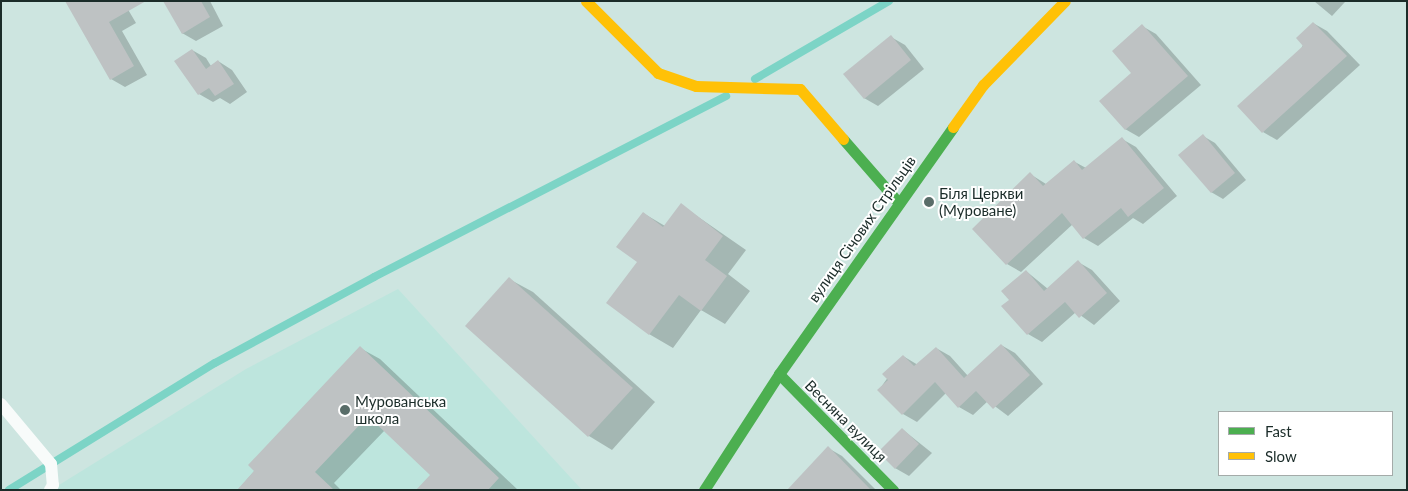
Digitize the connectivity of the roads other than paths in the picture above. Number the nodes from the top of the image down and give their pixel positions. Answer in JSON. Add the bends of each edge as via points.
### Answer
{"nodes":[{"id":1,"x":586,"y":1,"type":"edge"},
{"id":2,"x":1065,"y":1,"type":"edge"},
{"id":3,"x":898,"y":202,"type":"junction"},
{"id":4,"x":778,"y":374,"type":"junction"},
{"id":5,"x":1,"y":404,"type":"edge"},
{"id":6,"x":50,"y":490,"type":"edge"},
{"id":7,"x":704,"y":490,"type":"edge"},
{"id":8,"x":893,"y":490,"type":"edge"}],
"edges":[{"from":1,"to":3,"type":"street","via":[[658,73],[696,86],[800,89]]},
{"from":2,"to":3,"type":"street","name":"вулиця Січових Стрільців","via":[[982,85]]},
{"from":3,"to":4,"type":"street","name":"вулиця Січових Стрільців"},
{"from":4,"to":7,"type":"street","name":"вулиця Січових Стрільців"},
{"from":4,"to":8,"type":"street","name":"Весняна вулиця"},
{"from":5,"to":6,"type":"lane","via":[[51,464],[53,485]]}]}
